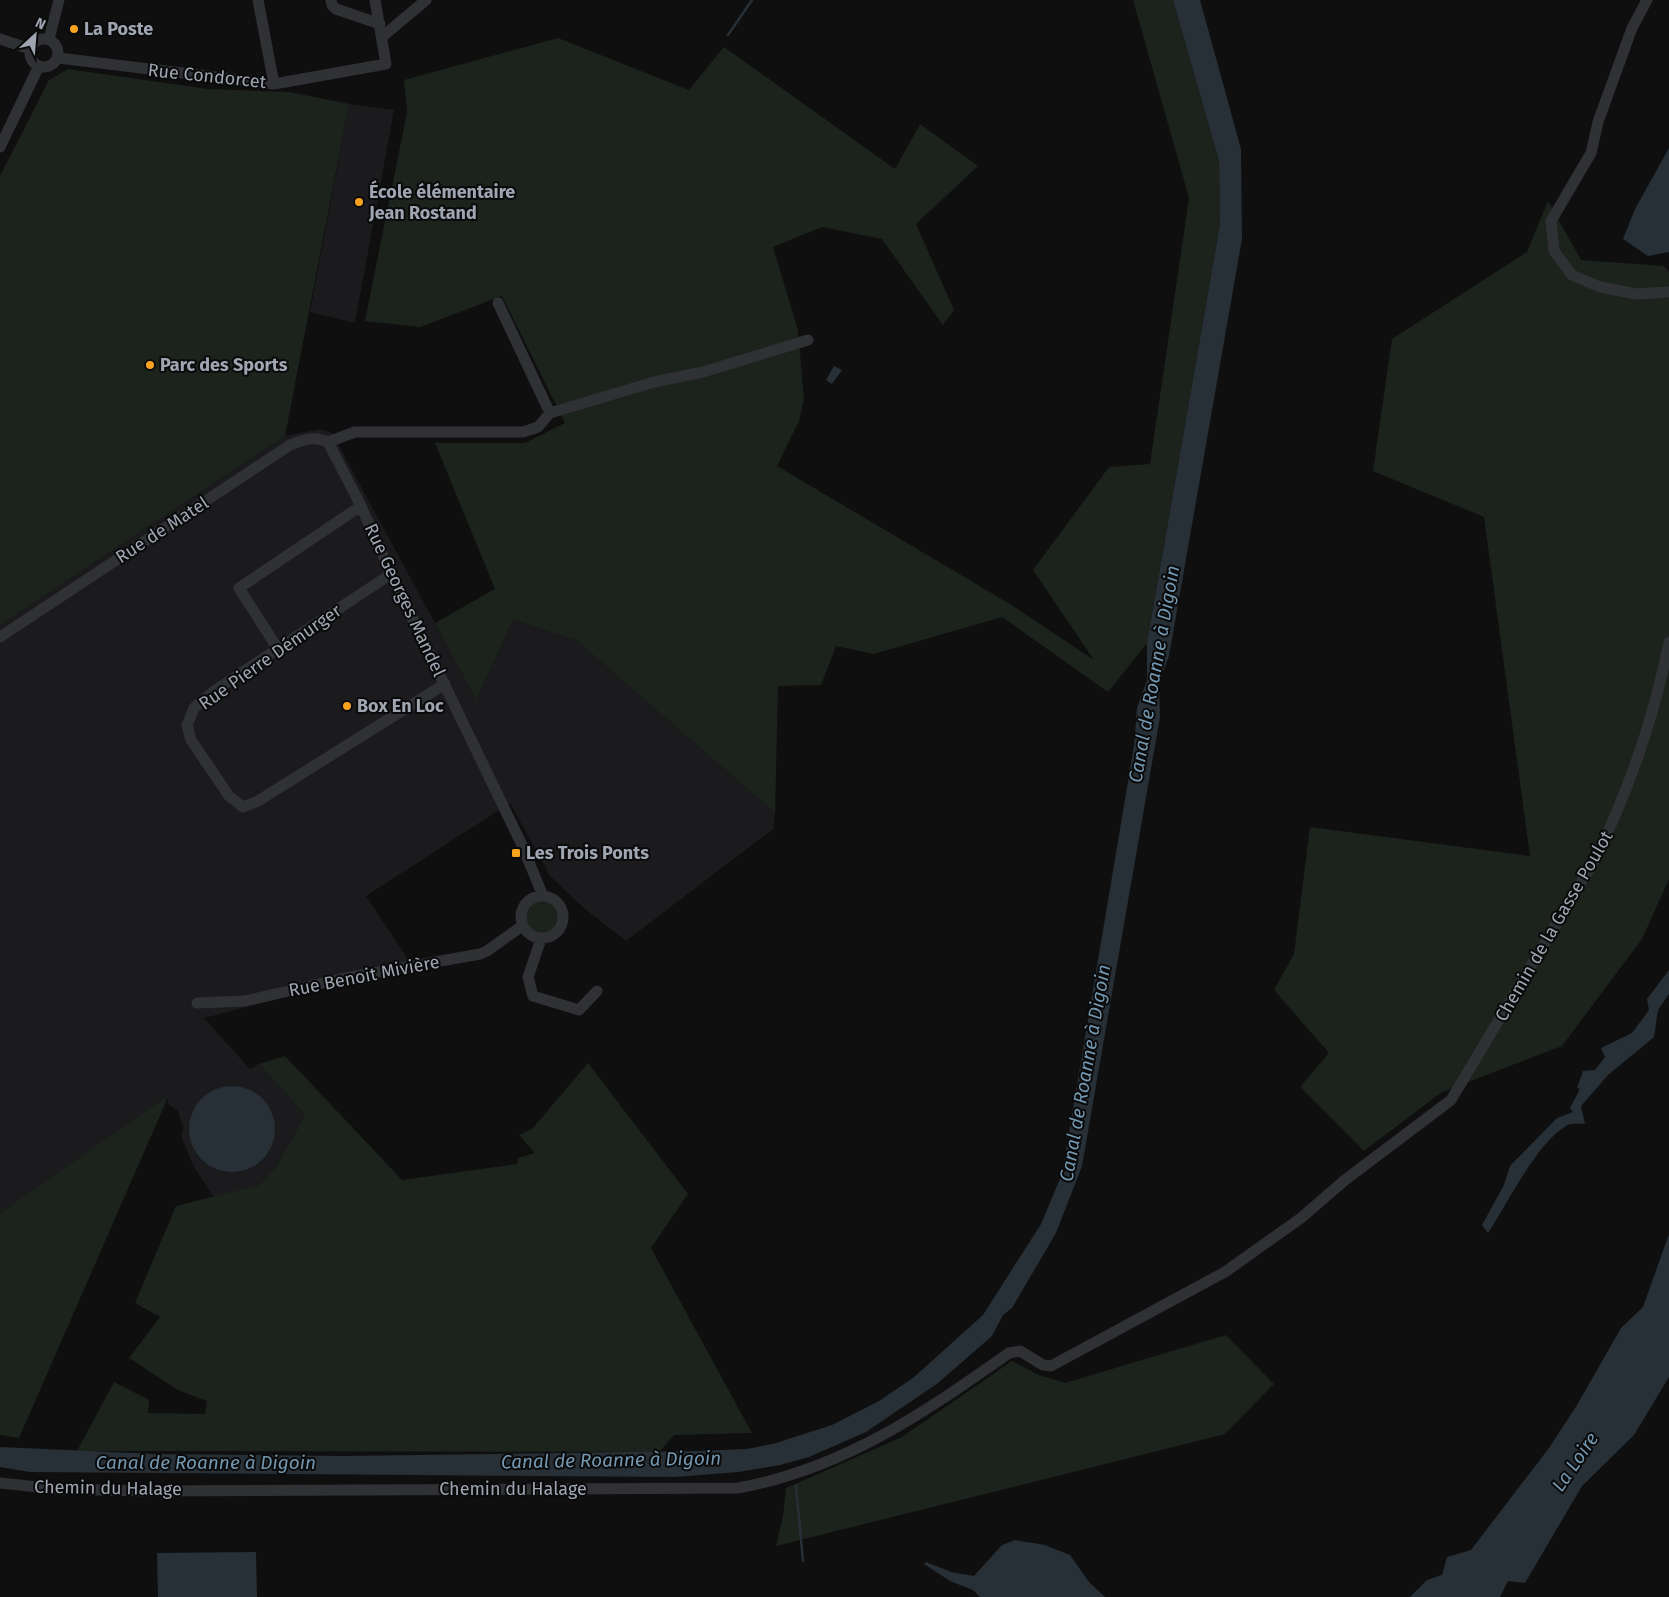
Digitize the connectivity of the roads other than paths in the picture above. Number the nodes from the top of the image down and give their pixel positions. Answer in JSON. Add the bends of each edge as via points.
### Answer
{"nodes":[{"id":1,"x":58,"y":0,"type":"edge"},
{"id":2,"x":258,"y":0,"type":"edge"},
{"id":3,"x":331,"y":0,"type":"edge"},
{"id":4,"x":375,"y":0,"type":"edge"},
{"id":5,"x":426,"y":0,"type":"edge"},
{"id":6,"x":1647,"y":0,"type":"edge"},
{"id":7,"x":380,"y":24,"type":"junction"},
{"id":8,"x":382,"y":37,"type":"junction"},
{"id":9,"x":0,"y":39,"type":"edge"},
{"id":10,"x":49,"y":39,"type":"junction"},
{"id":11,"x":30,"y":49,"type":"junction"},
{"id":12,"x":58,"y":58,"type":"junction"},
{"id":13,"x":39,"y":66,"type":"junction"},
{"id":14,"x":274,"y":84,"type":"junction"},
{"id":15,"x":0,"y":147,"type":"edge"},
{"id":16,"x":1669,"y":292,"type":"edge"},
{"id":17,"x":498,"y":303,"type":"dead end"},
{"id":18,"x":808,"y":340,"type":"dead end"},
{"id":19,"x":550,"y":413,"type":"junction"},
{"id":20,"x":328,"y":442,"type":"junction"},
{"id":21,"x":361,"y":506,"type":"junction"},
{"id":22,"x":391,"y":574,"type":"junction"},
{"id":23,"x":0,"y":637,"type":"edge"},
{"id":24,"x":1669,"y":642,"type":"edge"},
{"id":25,"x":278,"y":648,"type":"junction"},
{"id":26,"x":445,"y":684,"type":"junction"},
{"id":27,"x":543,"y":896,"type":"junction"},
{"id":28,"x":522,"y":926,"type":"junction"},
{"id":29,"x":541,"y":939,"type":"junction"},
{"id":30,"x":597,"y":991,"type":"dead end"},
{"id":31,"x":197,"y":1003,"type":"dead end"},
{"id":32,"x":994,"y":1363,"type":"joint"},
{"id":33,"x":0,"y":1483,"type":"edge"}],
"edges":[{"from":1,"to":10,"type":"street"},
{"from":2,"to":14,"type":"street"},
{"from":3,"to":7,"type":"street","via":[[336,9]]},
{"from":4,"to":7,"type":"street"},
{"from":5,"to":8,"type":"street"},
{"from":6,"to":16,"type":"street","via":[[1629,38],[1598,122],[1591,153],[1551,221],[1554,251],[1572,275],[1600,286],[1636,294]]},
{"from":7,"to":8,"type":"street"},
{"from":8,"to":14,"type":"street","name":"Rue Condorcet","via":[[386,64]]},
{"from":9,"to":11,"type":"street"},
{"from":10,"to":11,"type":"street","via":[[40,39]]},
{"from":10,"to":12,"type":"street","via":[[58,49]]},
{"from":11,"to":13,"type":"street","via":[[32,61]]},
{"from":12,"to":13,"type":"street","via":[[52,65]]},
{"from":12,"to":14,"type":"street","name":"Rue Condorcet"},
{"from":13,"to":15,"type":"street"},
{"from":17,"to":19,"type":"street"},
{"from":18,"to":19,"type":"street"},
{"from":19,"to":20,"type":"street","via":[[538,427],[522,432],[355,432]]},
{"from":20,"to":21,"type":"street","name":"Rue Georges Mandel"},
{"from":20,"to":23,"type":"street","name":"Rue de Matel","via":[[317,438],[304,439],[290,445]]},
{"from":21,"to":22,"type":"street","name":"Rue Georges Mandel"},
{"from":21,"to":25,"type":"street","via":[[239,588]]},
{"from":22,"to":25,"type":"street","name":"Rue Pierre Démurger"},
{"from":22,"to":26,"type":"street","name":"Rue Georges Mandel"},
{"from":24,"to":32,"type":"street","name":"Chemin de la Gasse Poulot","via":[[1644,737],[1614,820],[1594,861],[1451,1100],[1345,1180],[1301,1218],[1225,1272],[1051,1366],[1043,1366],[1020,1351],[1009,1353]]},
{"from":25,"to":26,"type":"street","name":"Rue Pierre Démurger","via":[[214,690],[194,708],[187,726],[191,740],[229,796],[243,807],[258,801]]},
{"from":26,"to":27,"type":"street","name":"Rue Georges Mandel"},
{"from":27,"to":28,"type":"street","via":[[526,903],[521,914]]},
{"from":27,"to":29,"type":"street","name":"Rue Georges Mandel","via":[[556,901],[561,907],[563,922],[555,934]]},
{"from":28,"to":29,"type":"street","via":[[530,935]]},
{"from":28,"to":31,"type":"street","name":"Rue Benoit Mivière","via":[[480,954],[345,978],[245,1001]]},
{"from":29,"to":30,"type":"street","via":[[528,977],[533,996],[579,1010]]},
{"from":32,"to":33,"type":"street","name":"Chemin du Halage","via":[[930,1409],[868,1444],[775,1481],[738,1488],[146,1491],[57,1489]]}]}
